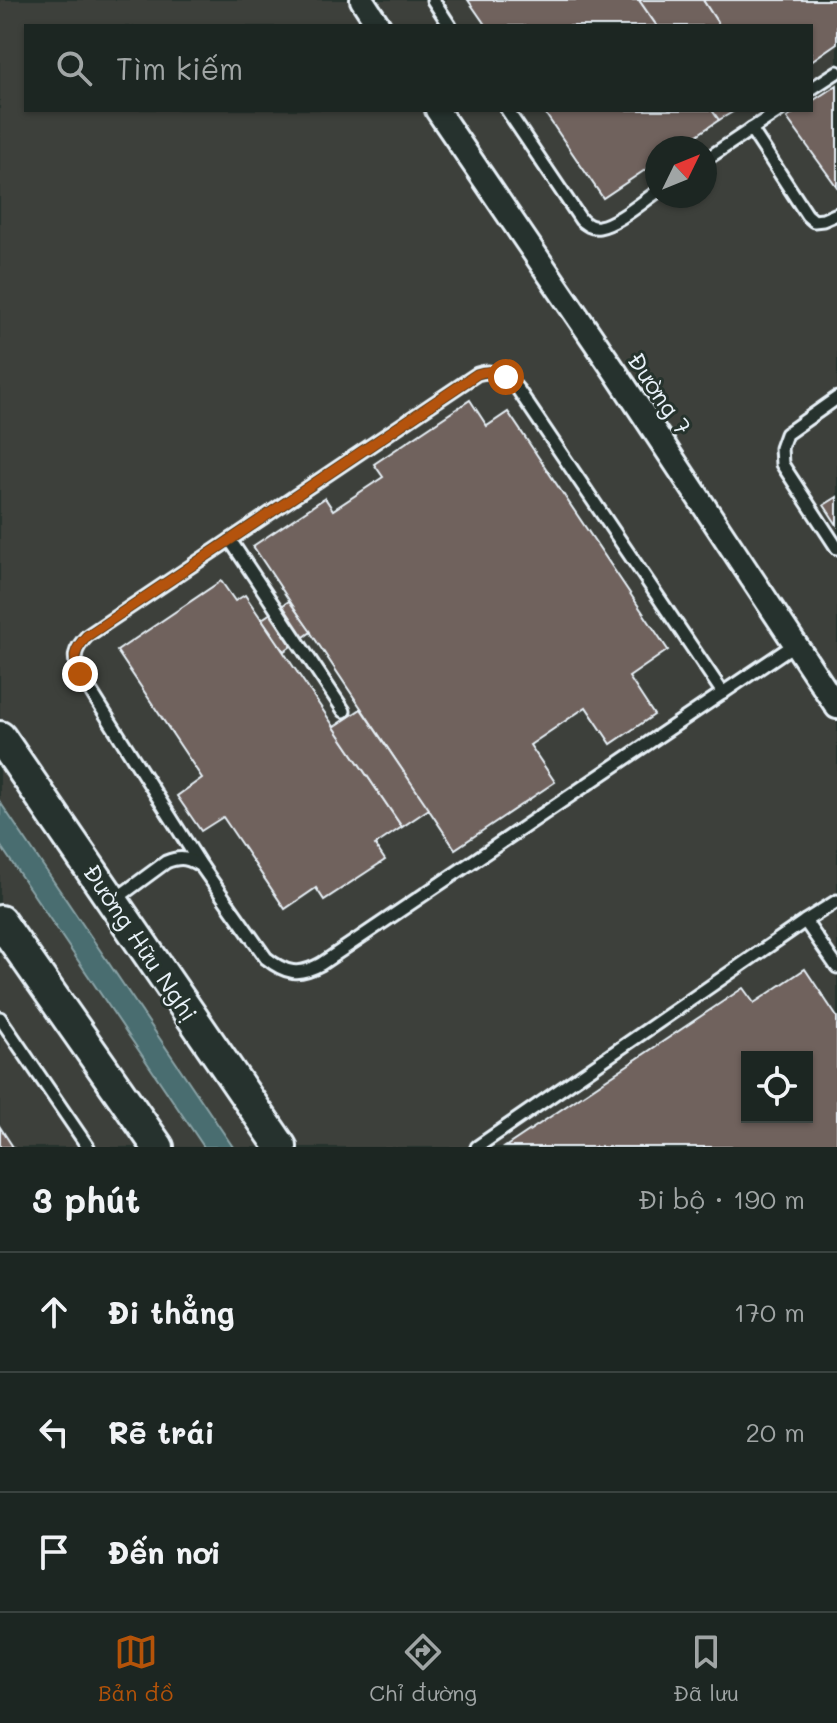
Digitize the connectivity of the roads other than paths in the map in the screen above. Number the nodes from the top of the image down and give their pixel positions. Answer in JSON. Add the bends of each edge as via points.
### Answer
{"nodes":[{"id":1,"x":362,"y":0,"type":"edge"},
{"id":2,"x":433,"y":0,"type":"edge"},
{"id":3,"x":378,"y":24,"type":"edge"},
{"id":4,"x":449,"y":24,"type":"edge"},
{"id":5,"x":837,"y":72,"type":"edge"},
{"id":6,"x":813,"y":88,"type":"edge"},
{"id":7,"x":438,"y":112,"type":"edge"},
{"id":8,"x":508,"y":112,"type":"edge"},
{"id":9,"x":777,"y":112,"type":"edge"},
{"id":10,"x":751,"y":129,"type":"junction"},
{"id":11,"x":717,"y":152,"type":"edge"},
{"id":12,"x":645,"y":200,"type":"edge"},
{"id":13,"x":837,"y":214,"type":"edge"},
{"id":14,"x":837,"y":398,"type":"edge"},
{"id":15,"x":230,"y":540,"type":"junction"},
{"id":16,"x":837,"y":548,"type":"edge"},
{"id":17,"x":795,"y":644,"type":"junction"},
{"id":18,"x":723,"y":693,"type":"junction"},
{"id":19,"x":837,"y":707,"type":"edge"},
{"id":20,"x":344,"y":711,"type":"dead end"},
{"id":21,"x":0,"y":737,"type":"edge"},
{"id":22,"x":202,"y":867,"type":"junction"},
{"id":23,"x":113,"y":901,"type":"junction"},
{"id":24,"x":837,"y":901,"type":"edge"},
{"id":25,"x":0,"y":921,"type":"edge"},
{"id":26,"x":805,"y":921,"type":"junction"},
{"id":27,"x":837,"y":967,"type":"edge"},
{"id":28,"x":0,"y":1018,"type":"edge"},
{"id":29,"x":88,"y":1147,"type":"edge"},
{"id":30,"x":158,"y":1147,"type":"edge"},
{"id":31,"x":281,"y":1147,"type":"edge"},
{"id":32,"x":477,"y":1147,"type":"edge"}],
"edges":[{"from":1,"to":3,"type":"street"},
{"from":2,"to":4,"type":"lane"},
{"from":5,"to":6,"type":"lane"},
{"from":7,"to":17,"type":"street","name":"Đường 7"},
{"from":8,"to":12,"type":"lane","via":[[588,227],[610,223]]},
{"from":9,"to":10,"type":"lane"},
{"from":10,"to":11,"type":"lane"},
{"from":10,"to":13,"type":"lane","via":[[807,215],[814,221]]},
{"from":14,"to":16,"type":"lane","via":[[786,434],[781,448],[782,464]]},
{"from":15,"to":18,"type":"lane","via":[[477,374],[495,371],[519,391]]},
{"from":15,"to":20,"type":"lane"},
{"from":15,"to":22,"type":"lane","via":[[87,636],[74,663]]},
{"from":17,"to":18,"type":"lane"},
{"from":17,"to":19,"type":"street","name":"Đường 7"},
{"from":18,"to":22,"type":"lane","via":[[308,971],[286,970],[266,958]]},
{"from":21,"to":23,"type":"main road","name":"Đường Hữu Nghị"},
{"from":22,"to":23,"type":"lane","via":[[176,858]]},
{"from":23,"to":31,"type":"main road","name":"Đường Hữu Nghị"},
{"from":24,"to":26,"type":"lane"},
{"from":25,"to":30,"type":"main road"},
{"from":26,"to":27,"type":"lane"},
{"from":26,"to":32,"type":"lane"},
{"from":28,"to":29,"type":"lane"}]}
